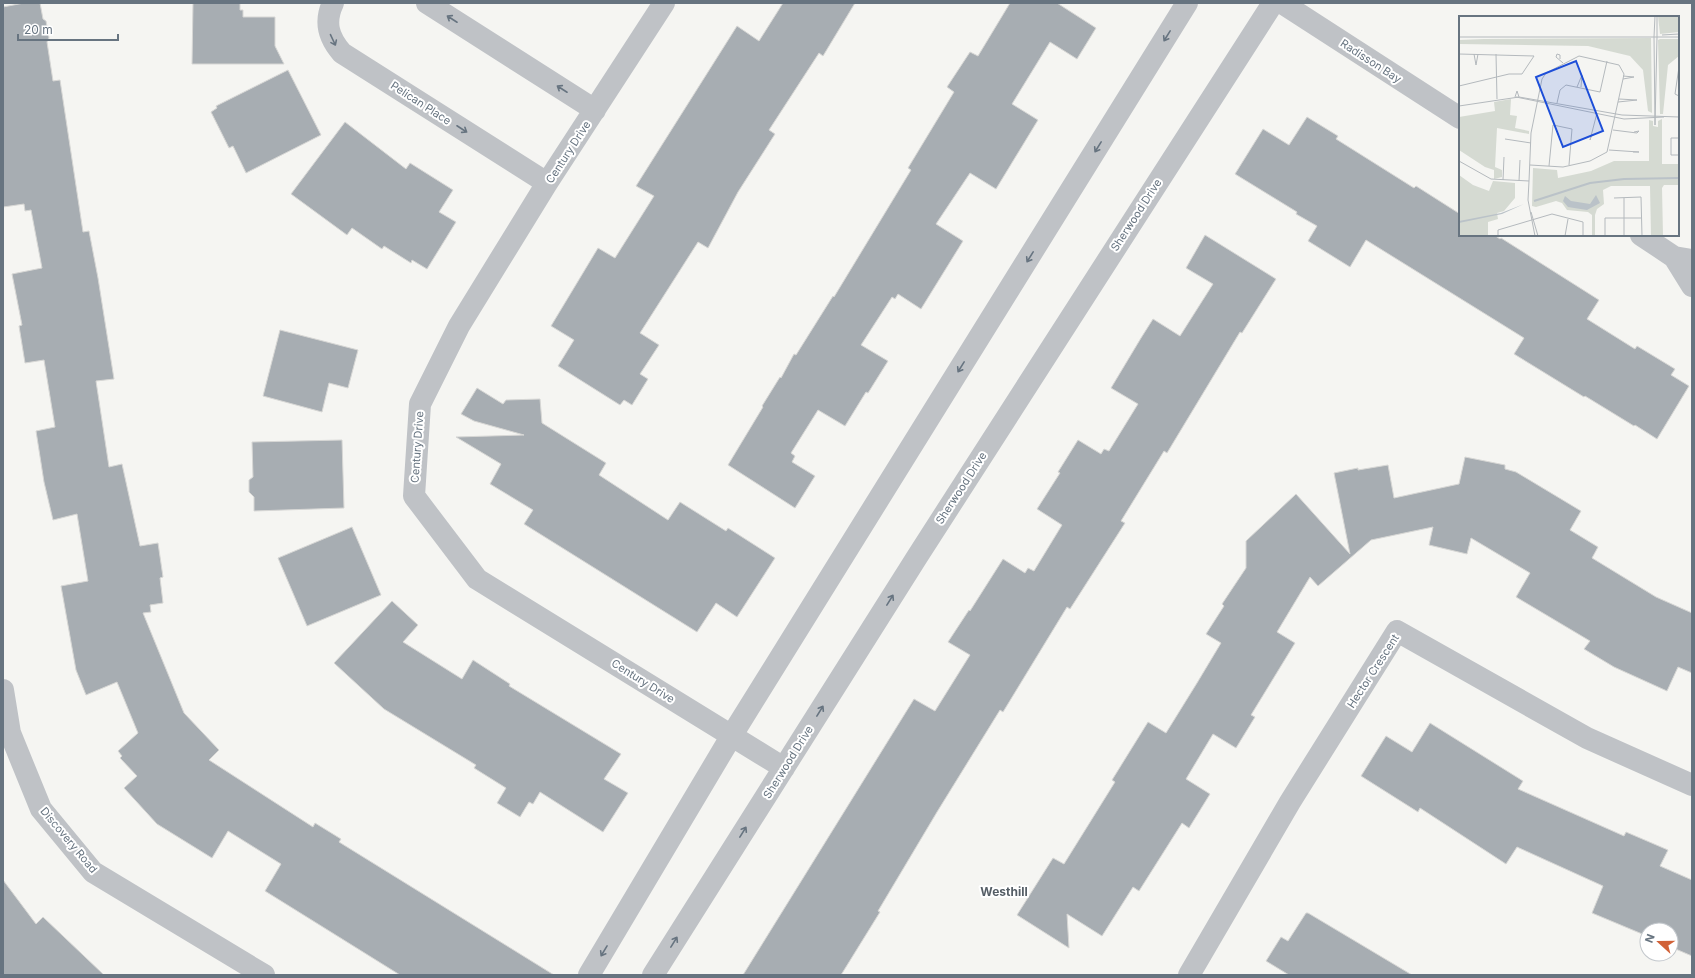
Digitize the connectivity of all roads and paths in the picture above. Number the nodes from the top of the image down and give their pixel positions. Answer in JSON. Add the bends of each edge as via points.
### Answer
{"nodes":[{"id":1,"x":333,"y":3,"type":"edge"},
{"id":2,"x":427,"y":3,"type":"edge"},
{"id":3,"x":664,"y":3,"type":"edge"},
{"id":4,"x":1187,"y":3,"type":"edge"},
{"id":5,"x":1273,"y":3,"type":"edge"},
{"id":6,"x":1282,"y":3,"type":"edge"},
{"id":7,"x":595,"y":110,"type":"junction"},
{"id":8,"x":1459,"y":117,"type":"edge"},
{"id":9,"x":547,"y":183,"type":"junction"},
{"id":10,"x":1643,"y":236,"type":"edge"},
{"id":11,"x":1683,"y":258,"type":"edge"},
{"id":12,"x":1692,"y":286,"type":"edge"},
{"id":13,"x":3,"y":690,"type":"edge"},
{"id":14,"x":732,"y":736,"type":"junction"},
{"id":15,"x":784,"y":768,"type":"junction"},
{"id":16,"x":1692,"y":785,"type":"edge"},
{"id":17,"x":264,"y":975,"type":"edge"},
{"id":18,"x":590,"y":975,"type":"edge"},
{"id":19,"x":653,"y":975,"type":"edge"},
{"id":20,"x":1189,"y":975,"type":"edge"}],
"edges":[{"from":1,"to":9,"type":"street","name":"Pelican Place","one_way":true,"via":[[328,26],[333,43],[342,52]]},
{"from":7,"to":2,"type":"street","one_way":true},
{"from":3,"to":7,"type":"street","name":"Century Drive"},
{"from":4,"to":14,"type":"street","one_way":true},
{"from":15,"to":5,"type":"street","name":"Sherwood Drive","one_way":true},
{"from":6,"to":8,"type":"street","name":"Radisson Bay"},
{"from":7,"to":9,"type":"street","name":"Century Drive"},
{"from":9,"to":14,"type":"street","name":"Century Drive","via":[[459,326],[420,404],[414,496],[477,579]]},
{"from":10,"to":11,"type":"street"},
{"from":11,"to":12,"type":"street"},
{"from":13,"to":17,"type":"street","name":"Discovery Road","via":[[10,732],[41,809],[93,872]]},
{"from":14,"to":15,"type":"street","name":"Century Drive"},
{"from":14,"to":18,"type":"street","one_way":true},
{"from":19,"to":15,"type":"street","name":"Sherwood Drive","one_way":true},
{"from":16,"to":20,"type":"street","name":"Hector Crescent","via":[[1587,738],[1397,631],[1290,802]]}]}
